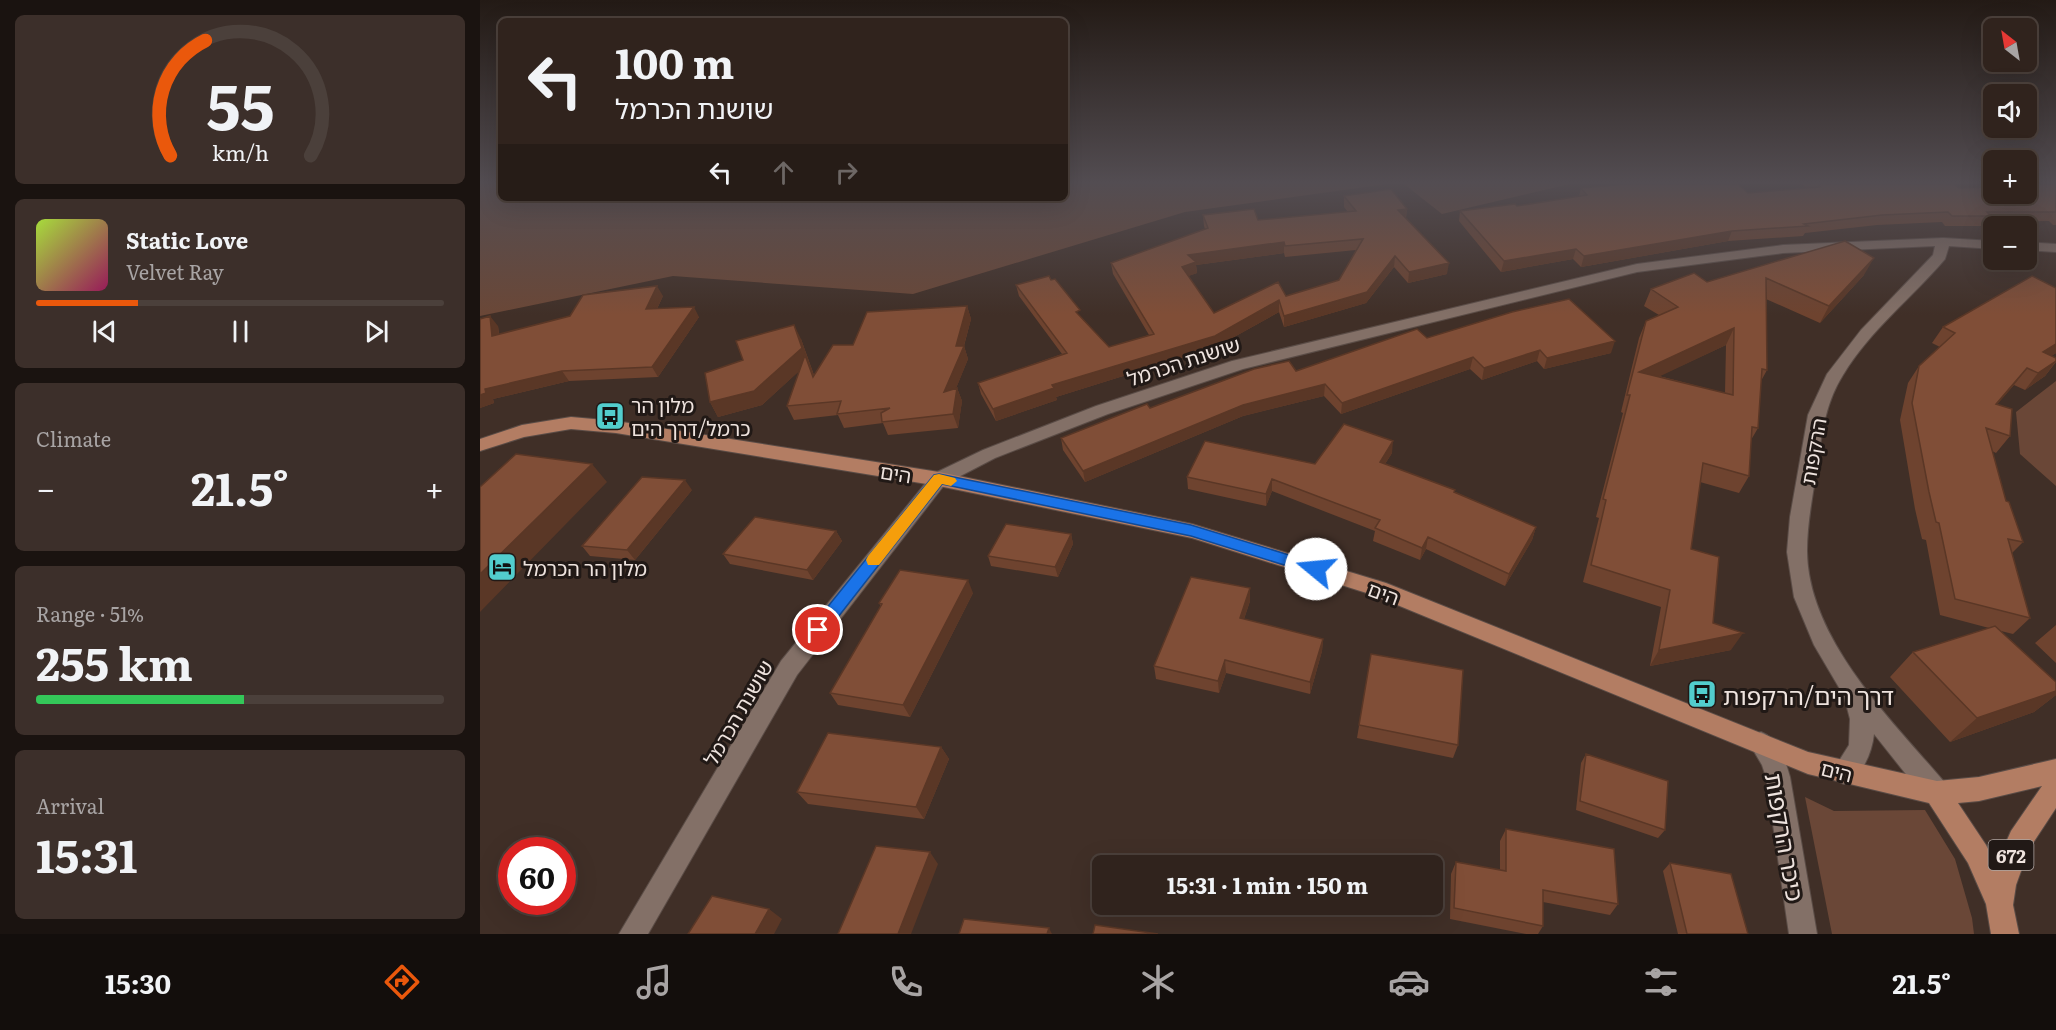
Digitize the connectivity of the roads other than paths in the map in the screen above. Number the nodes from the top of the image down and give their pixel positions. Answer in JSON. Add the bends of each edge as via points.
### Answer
{"nodes":[{"id":1,"x":1943,"y":243,"type":"junction"},
{"id":2,"x":1983,"y":245,"type":"edge"},
{"id":3,"x":2037,"y":247,"type":"edge"},
{"id":4,"x":2056,"y":248,"type":"edge"},
{"id":5,"x":480,"y":445,"type":"edge"},
{"id":6,"x":939,"y":479,"type":"junction"},
{"id":7,"x":1853,"y":690,"type":"junction"},
{"id":8,"x":1761,"y":743,"type":"junction"},
{"id":9,"x":2056,"y":771,"type":"edge"},
{"id":10,"x":1844,"y":772,"type":"junction"},
{"id":11,"x":2056,"y":788,"type":"edge"},
{"id":12,"x":1937,"y":793,"type":"junction"},
{"id":13,"x":2000,"y":903,"type":"junction"},
{"id":14,"x":633,"y":934,"type":"edge"},
{"id":15,"x":1803,"y":934,"type":"edge"},
{"id":16,"x":2005,"y":934,"type":"edge"}],
"edges":[{"from":1,"to":2,"type":"street","name":"שושנת הכרמל"},
{"from":1,"to":6,"type":"street","name":"שושנת הכרמל","via":[[1783,249],[1637,268],[1238,365],[1092,414],[989,454]]},
{"from":1,"to":7,"type":"street","name":"הרקפות","via":[[1940,256],[1866,333],[1835,374],[1816,415],[1800,517],[1799,572],[1804,597],[1822,639]]},
{"from":3,"to":4,"type":"street"},
{"from":5,"to":6,"type":"main road","name":"הים","via":[[522,431],[571,423]]},
{"from":6,"to":8,"type":"main road","name":"הים","via":[[1191,531],[1379,589]]},
{"from":6,"to":14,"type":"street","name":"שושנת הכרמל","via":[[789,668]]},
{"from":7,"to":10,"type":"street","name":"הרקפות","via":[[1864,735],[1858,756]]},
{"from":7,"to":12,"type":"street","name":"הרקפות"},
{"from":8,"to":10,"type":"main road","name":"הים","via":[[1808,763]]},
{"from":8,"to":15,"type":"street","name":"כיכר הרקפות","via":[[1773,760],[1778,777]]},
{"from":9,"to":12,"type":"main road","name":"הים","via":[[1979,789]]},
{"from":10,"to":12,"type":"main road","name":"הים"},
{"from":11,"to":13,"type":"main road","number":"672","via":[[2010,856]]},
{"from":12,"to":13,"type":"main road","via":[[1977,854]]},
{"from":13,"to":16,"type":"main road","number":"672"}]}
